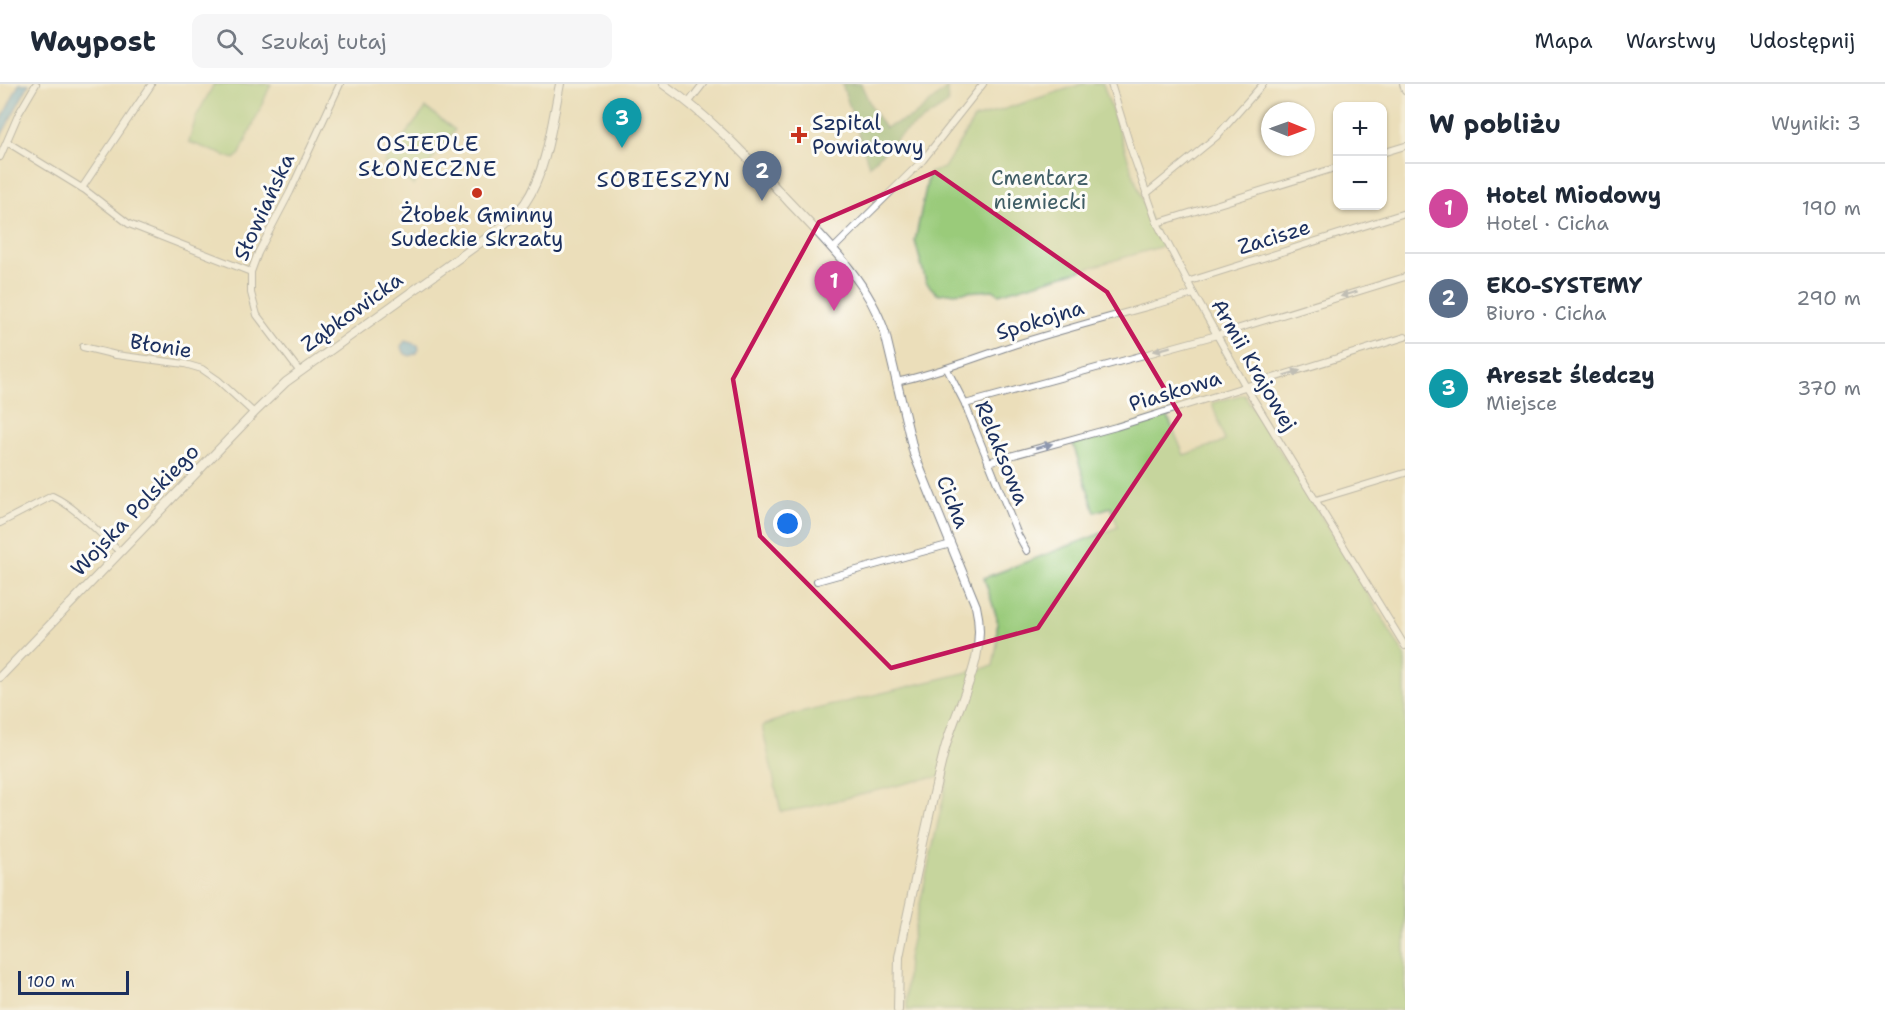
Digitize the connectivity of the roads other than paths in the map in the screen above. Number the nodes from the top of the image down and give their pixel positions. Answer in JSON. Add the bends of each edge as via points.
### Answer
{"nodes":[{"id":1,"x":36,"y":84,"type":"edge"},
{"id":2,"x":151,"y":84,"type":"edge"},
{"id":3,"x":340,"y":84,"type":"edge"},
{"id":4,"x":560,"y":84,"type":"edge"},
{"id":5,"x":663,"y":84,"type":"edge"},
{"id":6,"x":703,"y":84,"type":"edge"},
{"id":7,"x":983,"y":84,"type":"edge"},
{"id":8,"x":1111,"y":84,"type":"edge"},
{"id":9,"x":1263,"y":84,"type":"edge"},
{"id":10,"x":1403,"y":84,"type":"edge"},
{"id":11,"x":1405,"y":92,"type":"edge"},
{"id":12,"x":689,"y":102,"type":"junction"},
{"id":13,"x":7,"y":142,"type":"junction"},
{"id":14,"x":1405,"y":146,"type":"edge"},
{"id":15,"x":1387,"y":152,"type":"edge"},
{"id":16,"x":0,"y":157,"type":"edge"},
{"id":17,"x":1333,"y":169,"type":"edge"},
{"id":18,"x":82,"y":188,"type":"junction"},
{"id":19,"x":1146,"y":194,"type":"junction"},
{"id":20,"x":1405,"y":213,"type":"edge"},
{"id":21,"x":1157,"y":223,"type":"junction"},
{"id":22,"x":833,"y":249,"type":"junction"},
{"id":23,"x":251,"y":272,"type":"junction"},
{"id":24,"x":1405,"y":277,"type":"edge"},
{"id":25,"x":1187,"y":282,"type":"junction"},
{"id":26,"x":1194,"y":294,"type":"junction"},
{"id":27,"x":1217,"y":335,"type":"junction"},
{"id":28,"x":1405,"y":337,"type":"edge"},
{"id":29,"x":83,"y":347,"type":"dead end"},
{"id":30,"x":947,"y":369,"type":"junction"},
{"id":31,"x":300,"y":372,"type":"junction"},
{"id":32,"x":896,"y":382,"type":"junction"},
{"id":33,"x":1246,"y":387,"type":"junction"},
{"id":34,"x":964,"y":404,"type":"junction"},
{"id":35,"x":254,"y":413,"type":"junction"},
{"id":36,"x":988,"y":462,"type":"junction"},
{"id":37,"x":1405,"y":473,"type":"edge"},
{"id":38,"x":1316,"y":500,"type":"junction"},
{"id":39,"x":0,"y":523,"type":"edge"},
{"id":40,"x":951,"y":544,"type":"junction"},
{"id":41,"x":1027,"y":550,"type":"dead end"},
{"id":42,"x":120,"y":552,"type":"junction"},
{"id":43,"x":817,"y":581,"type":"dead end"},
{"id":44,"x":1405,"y":646,"type":"edge"},
{"id":45,"x":0,"y":677,"type":"edge"},
{"id":46,"x":898,"y":1010,"type":"edge"}],
"edges":[{"from":1,"to":13,"type":"street"},
{"from":2,"to":18,"type":"street"},
{"from":3,"to":23,"type":"street","name":"Słowiańska"},
{"from":4,"to":31,"type":"street","name":"Ząbkowicka","via":[[542,166],[524,204],[495,232]]},
{"from":5,"to":12,"type":"street","name":"Cicha"},
{"from":6,"to":12,"type":"street"},
{"from":7,"to":22,"type":"street","via":[[922,160]]},
{"from":8,"to":19,"type":"street","name":"Armii Krajowej"},
{"from":9,"to":19,"type":"street","via":[[1216,138]]},
{"from":10,"to":11,"type":"street"},
{"from":12,"to":22,"type":"street","name":"Cicha","via":[[731,139]]},
{"from":13,"to":16,"type":"street"},
{"from":13,"to":18,"type":"street"},
{"from":14,"to":15,"type":"street"},
{"from":17,"to":21,"type":"street"},
{"from":18,"to":23,"type":"street","via":[[129,224]]},
{"from":19,"to":21,"type":"street","name":"Armii Krajowej"},
{"from":20,"to":25,"type":"street","name":"Zacisze"},
{"from":21,"to":25,"type":"street","name":"Armii Krajowej"},
{"from":22,"to":32,"type":"street","name":"Cicha","via":[[879,315]]},
{"from":23,"to":31,"type":"street","name":"Słowiańska","via":[[257,315]]},
{"from":24,"to":27,"type":"street","one_way":true},
{"from":25,"to":26,"type":"street","name":"Armii Krajowej"},
{"from":26,"to":27,"type":"street","name":"Armii Krajowej"},
{"from":26,"to":30,"type":"street","name":"Spokojna","via":[[1062,330]]},
{"from":27,"to":33,"type":"street","name":"Armii Krajowej"},
{"from":27,"to":34,"type":"street","one_way":true},
{"from":33,"to":28,"type":"street","name":"Piaskowa","one_way":true},
{"from":29,"to":35,"type":"street","name":"Błonie","via":[[202,369]]},
{"from":30,"to":32,"type":"street","name":"Spokojna"},
{"from":30,"to":34,"type":"street","name":"Relaksowa"},
{"from":31,"to":35,"type":"street","name":"Wojska Polskiego"},
{"from":32,"to":40,"type":"street","name":"Cicha","via":[[914,454]]},
{"from":36,"to":33,"type":"street","name":"Piaskowa","one_way":true},
{"from":33,"to":38,"type":"street","name":"Armii Krajowej"},
{"from":34,"to":36,"type":"street","name":"Relaksowa"},
{"from":35,"to":42,"type":"street","name":"Wojska Polskiego"},
{"from":36,"to":41,"type":"street","name":"Relaksowa"},
{"from":37,"to":38,"type":"street"},
{"from":38,"to":44,"type":"street","name":"Armii Krajowej"},
{"from":39,"to":42,"type":"street","via":[[52,496],[74,510]]},
{"from":40,"to":43,"type":"street"},
{"from":40,"to":46,"type":"street","name":"Cicha","via":[[976,606],[979,651],[944,753],[904,932]]},
{"from":42,"to":45,"type":"street","name":"Wojska Polskiego"}]}
